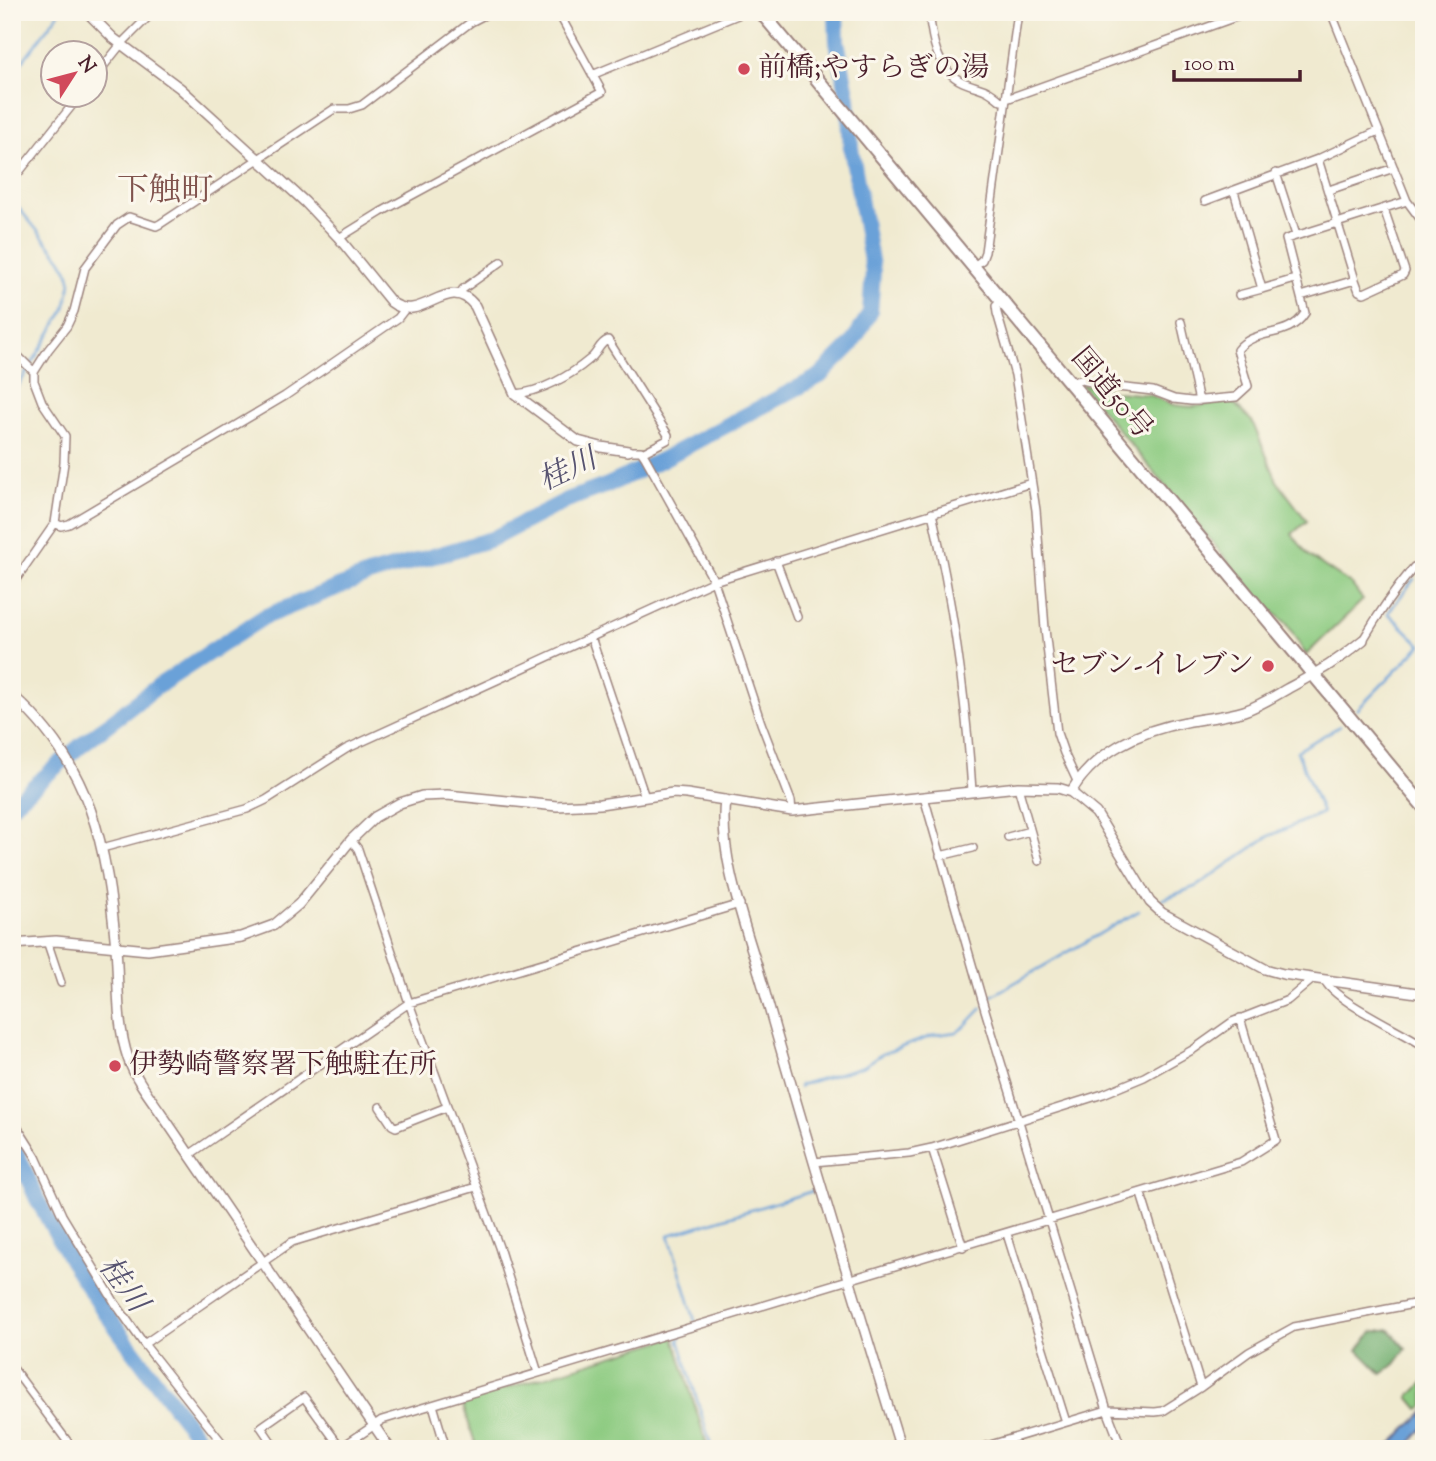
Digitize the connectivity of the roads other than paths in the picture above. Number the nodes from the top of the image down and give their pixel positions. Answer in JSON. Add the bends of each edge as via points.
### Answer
{"nodes":[{"id":1,"x":88,"y":12,"type":"edge"},
{"id":2,"x":153,"y":12,"type":"edge"},
{"id":3,"x":490,"y":12,"type":"edge"},
{"id":4,"x":558,"y":12,"type":"edge"},
{"id":5,"x":745,"y":12,"type":"edge"},
{"id":6,"x":761,"y":12,"type":"edge"},
{"id":7,"x":929,"y":12,"type":"edge"},
{"id":8,"x":1018,"y":12,"type":"edge"},
{"id":9,"x":1250,"y":12,"type":"edge"},
{"id":10,"x":1331,"y":12,"type":"edge"},
{"id":11,"x":122,"y":43,"type":"junction"},
{"id":12,"x":108,"y":60,"type":"edge"},
{"id":13,"x":592,"y":75,"type":"junction"},
{"id":14,"x":1006,"y":101,"type":"junction"},
{"id":15,"x":70,"y":108,"type":"edge"},
{"id":16,"x":1378,"y":131,"type":"junction"},
{"id":17,"x":258,"y":159,"type":"junction"},
{"id":18,"x":1318,"y":159,"type":"junction"},
{"id":19,"x":1394,"y":168,"type":"junction"},
{"id":20,"x":1276,"y":173,"type":"junction"},
{"id":21,"x":12,"y":181,"type":"edge"},
{"id":22,"x":1329,"y":190,"type":"junction"},
{"id":23,"x":1234,"y":191,"type":"junction"},
{"id":24,"x":1206,"y":201,"type":"dead end"},
{"id":25,"x":1407,"y":201,"type":"junction"},
{"id":26,"x":1384,"y":209,"type":"junction"},
{"id":27,"x":1339,"y":223,"type":"junction"},
{"id":28,"x":1424,"y":225,"type":"edge"},
{"id":29,"x":1296,"y":235,"type":"junction"},
{"id":30,"x":339,"y":238,"type":"junction"},
{"id":31,"x":501,"y":262,"type":"dead end"},
{"id":32,"x":973,"y":268,"type":"junction"},
{"id":33,"x":1295,"y":279,"type":"junction"},
{"id":34,"x":1355,"y":280,"type":"junction"},
{"id":35,"x":1262,"y":289,"type":"junction"},
{"id":36,"x":460,"y":294,"type":"junction"},
{"id":37,"x":1239,"y":295,"type":"dead end"},
{"id":38,"x":1301,"y":296,"type":"junction"},
{"id":39,"x":1001,"y":301,"type":"junction"},
{"id":40,"x":405,"y":309,"type":"junction"},
{"id":41,"x":1181,"y":322,"type":"dead end"},
{"id":42,"x":12,"y":350,"type":"edge"},
{"id":43,"x":31,"y":369,"type":"junction"},
{"id":44,"x":1068,"y":382,"type":"junction"},
{"id":45,"x":515,"y":394,"type":"junction"},
{"id":46,"x":1199,"y":401,"type":"junction"},
{"id":47,"x":628,"y":451,"type":"joint"},
{"id":48,"x":644,"y":455,"type":"junction"},
{"id":49,"x":1031,"y":483,"type":"junction"},
{"id":50,"x":932,"y":513,"type":"junction"},
{"id":51,"x":55,"y":523,"type":"junction"},
{"id":52,"x":776,"y":561,"type":"junction"},
{"id":53,"x":1424,"y":566,"type":"edge"},
{"id":54,"x":713,"y":581,"type":"junction"},
{"id":55,"x":12,"y":585,"type":"edge"},
{"id":56,"x":797,"y":617,"type":"dead end"},
{"id":57,"x":591,"y":637,"type":"junction"},
{"id":58,"x":1363,"y":640,"type":"joint"},
{"id":59,"x":1314,"y":675,"type":"junction"},
{"id":60,"x":12,"y":695,"type":"edge"},
{"id":61,"x":1077,"y":781,"type":"junction"},
{"id":62,"x":1018,"y":787,"type":"junction"},
{"id":63,"x":972,"y":791,"type":"junction"},
{"id":64,"x":1071,"y":792,"type":"junction"},
{"id":65,"x":645,"y":797,"type":"junction"},
{"id":66,"x":924,"y":797,"type":"junction"},
{"id":67,"x":725,"y":800,"type":"junction"},
{"id":68,"x":1424,"y":807,"type":"edge"},
{"id":69,"x":792,"y":811,"type":"junction"},
{"id":70,"x":1030,"y":831,"type":"junction"},
{"id":71,"x":1008,"y":837,"type":"dead end"},
{"id":72,"x":351,"y":840,"type":"junction"},
{"id":73,"x":102,"y":848,"type":"junction"},
{"id":74,"x":974,"y":848,"type":"dead end"},
{"id":75,"x":940,"y":856,"type":"junction"},
{"id":76,"x":1039,"y":861,"type":"dead end"},
{"id":77,"x":740,"y":904,"type":"junction"},
{"id":78,"x":47,"y":941,"type":"junction"},
{"id":79,"x":12,"y":944,"type":"edge"},
{"id":80,"x":116,"y":946,"type":"junction"},
{"id":81,"x":1314,"y":978,"type":"junction"},
{"id":82,"x":1325,"y":980,"type":"junction"},
{"id":83,"x":61,"y":983,"type":"dead end"},
{"id":84,"x":1424,"y":994,"type":"edge"},
{"id":85,"x":409,"y":1003,"type":"junction"},
{"id":86,"x":1240,"y":1018,"type":"junction"},
{"id":87,"x":1424,"y":1046,"type":"edge"},
{"id":88,"x":380,"y":1107,"type":"dead end"},
{"id":89,"x":447,"y":1107,"type":"junction"},
{"id":90,"x":12,"y":1119,"type":"edge"},
{"id":91,"x":1019,"y":1121,"type":"junction"},
{"id":92,"x":932,"y":1148,"type":"junction"},
{"id":93,"x":190,"y":1155,"type":"junction"},
{"id":94,"x":814,"y":1162,"type":"junction"},
{"id":95,"x":477,"y":1187,"type":"junction"},
{"id":96,"x":1141,"y":1194,"type":"junction"},
{"id":97,"x":1050,"y":1222,"type":"junction"},
{"id":98,"x":1007,"y":1234,"type":"junction"},
{"id":99,"x":963,"y":1247,"type":"junction"},
{"id":100,"x":262,"y":1262,"type":"junction"},
{"id":101,"x":850,"y":1281,"type":"junction"},
{"id":102,"x":1424,"y":1302,"type":"edge"},
{"id":103,"x":144,"y":1344,"type":"junction"},
{"id":104,"x":13,"y":1371,"type":"edge"},
{"id":105,"x":538,"y":1373,"type":"junction"},
{"id":106,"x":1201,"y":1387,"type":"junction"},
{"id":107,"x":433,"y":1405,"type":"junction"},
{"id":108,"x":1107,"y":1410,"type":"junction"},
{"id":109,"x":1066,"y":1422,"type":"junction"},
{"id":110,"x":373,"y":1425,"type":"junction"},
{"id":111,"x":340,"y":1448,"type":"edge"},
{"id":112,"x":1119,"y":1448,"type":"edge"},
{"id":113,"x":73,"y":1449,"type":"edge"},
{"id":114,"x":227,"y":1449,"type":"edge"},
{"id":115,"x":276,"y":1449,"type":"edge"},
{"id":116,"x":390,"y":1449,"type":"edge"},
{"id":117,"x":446,"y":1449,"type":"edge"},
{"id":118,"x":901,"y":1449,"type":"edge"},
{"id":119,"x":977,"y":1449,"type":"edge"}],
"edges":[{"from":1,"to":11,"type":"street"},
{"from":2,"to":11,"type":"street"},
{"from":3,"to":17,"type":"street","via":[[362,105],[334,109]]},
{"from":4,"to":13,"type":"street"},
{"from":5,"to":13,"type":"street"},
{"from":6,"to":32,"type":"highway","name":"国道50号"},
{"from":7,"to":14,"type":"street","via":[[932,40],[952,76]]},
{"from":8,"to":14,"type":"street"},
{"from":9,"to":14,"type":"street"},
{"from":10,"to":16,"type":"street"},
{"from":11,"to":12,"type":"street"},
{"from":11,"to":17,"type":"street"},
{"from":13,"to":30,"type":"street","via":[[602,92]]},
{"from":14,"to":32,"type":"street","via":[[985,252]]},
{"from":15,"to":21,"type":"street"},
{"from":16,"to":18,"type":"street"},
{"from":16,"to":19,"type":"street"},
{"from":17,"to":30,"type":"street"},
{"from":17,"to":43,"type":"street","via":[[156,226],[129,217],[117,225],[85,268],[67,326]]},
{"from":18,"to":20,"type":"street"},
{"from":18,"to":22,"type":"street"},
{"from":19,"to":22,"type":"street"},
{"from":19,"to":25,"type":"street"},
{"from":20,"to":23,"type":"street"},
{"from":20,"to":29,"type":"street"},
{"from":22,"to":27,"type":"street"},
{"from":23,"to":24,"type":"street"},
{"from":23,"to":35,"type":"street"},
{"from":25,"to":26,"type":"street"},
{"from":25,"to":28,"type":"street"},
{"from":26,"to":27,"type":"street"},
{"from":26,"to":34,"type":"street","via":[[1405,271],[1364,293]]},
{"from":27,"to":29,"type":"street"},
{"from":27,"to":34,"type":"street"},
{"from":29,"to":33,"type":"street","via":[[1286,239]]},
{"from":30,"to":40,"type":"street","via":[[391,302]]},
{"from":31,"to":36,"type":"street"},
{"from":32,"to":39,"type":"highway","name":"国道50号"},
{"from":33,"to":35,"type":"street"},
{"from":33,"to":38,"type":"street"},
{"from":34,"to":38,"type":"street"},
{"from":35,"to":37,"type":"street"},
{"from":36,"to":40,"type":"street"},
{"from":36,"to":45,"type":"street","via":[[475,306]]},
{"from":38,"to":46,"type":"street","via":[[1305,313],[1290,328],[1244,341],[1237,350],[1246,389],[1236,397]]},
{"from":39,"to":44,"type":"highway","name":"国道50号"},
{"from":39,"to":49,"type":"street","via":[[997,313],[1015,375]]},
{"from":40,"to":51,"type":"street","via":[[285,396],[69,524]]},
{"from":41,"to":46,"type":"street"},
{"from":42,"to":43,"type":"street"},
{"from":43,"to":51,"type":"street","via":[[42,402],[65,436]]},
{"from":44,"to":46,"type":"street","via":[[1082,380]]},
{"from":44,"to":59,"type":"highway","name":"国道50号"},
{"from":45,"to":47,"type":"street","via":[[579,441]]},
{"from":45,"to":48,"type":"street","via":[[569,374],[608,340],[668,435]]},
{"from":47,"to":48,"type":"street"},
{"from":48,"to":54,"type":"street"},
{"from":49,"to":50,"type":"street"},
{"from":49,"to":61,"type":"street","via":[[1057,733]]},
{"from":50,"to":52,"type":"street"},
{"from":50,"to":63,"type":"street","via":[[958,649]]},
{"from":51,"to":55,"type":"street"},
{"from":52,"to":54,"type":"street"},
{"from":52,"to":56,"type":"street"},
{"from":53,"to":58,"type":"street","via":[[1415,567],[1406,577]]},
{"from":54,"to":57,"type":"street"},
{"from":54,"to":69,"type":"street"},
{"from":57,"to":65,"type":"street"},
{"from":57,"to":73,"type":"street","via":[[346,749],[266,800]]},
{"from":58,"to":59,"type":"street"},
{"from":59,"to":61,"type":"street","via":[[1246,710],[1145,733],[1116,747]]},
{"from":59,"to":68,"type":"highway","name":"国道50号"},
{"from":60,"to":73,"type":"street","via":[[33,714],[74,771]]},
{"from":61,"to":64,"type":"street"},
{"from":62,"to":63,"type":"street"},
{"from":62,"to":64,"type":"street","via":[[1047,786]]},
{"from":62,"to":70,"type":"street"},
{"from":63,"to":66,"type":"street"},
{"from":64,"to":81,"type":"street","via":[[1096,813],[1150,902],[1162,913],[1265,969]]},
{"from":65,"to":67,"type":"street","via":[[687,793]]},
{"from":65,"to":72,"type":"street","via":[[557,806],[422,796],[387,809]]},
{"from":66,"to":69,"type":"street"},
{"from":66,"to":75,"type":"street"},
{"from":67,"to":69,"type":"street"},
{"from":67,"to":77,"type":"street","via":[[725,841]]},
{"from":70,"to":71,"type":"street"},
{"from":70,"to":76,"type":"street"},
{"from":72,"to":80,"type":"street","via":[[299,904],[274,925],[241,937],[148,950]]},
{"from":72,"to":85,"type":"street","via":[[358,849]]},
{"from":73,"to":80,"type":"street"},
{"from":74,"to":75,"type":"street"},
{"from":75,"to":91,"type":"street"},
{"from":77,"to":85,"type":"street"},
{"from":77,"to":94,"type":"street"},
{"from":78,"to":79,"type":"street"},
{"from":78,"to":80,"type":"street"},
{"from":78,"to":83,"type":"street"},
{"from":80,"to":93,"type":"street","via":[[121,1030],[128,1056]]},
{"from":81,"to":82,"type":"street"},
{"from":81,"to":86,"type":"street","via":[[1288,1000]]},
{"from":82,"to":84,"type":"street"},
{"from":82,"to":87,"type":"street","via":[[1329,989],[1353,1005]]},
{"from":85,"to":89,"type":"street"},
{"from":85,"to":93,"type":"street"},
{"from":86,"to":91,"type":"street","via":[[1144,1077]]},
{"from":86,"to":96,"type":"street","via":[[1276,1140],[1235,1165]]},
{"from":88,"to":89,"type":"street","via":[[396,1127]]},
{"from":89,"to":95,"type":"street"},
{"from":90,"to":103,"type":"street","via":[[36,1157],[62,1216]]},
{"from":91,"to":92,"type":"street"},
{"from":91,"to":97,"type":"street"},
{"from":92,"to":94,"type":"street"},
{"from":92,"to":99,"type":"street"},
{"from":93,"to":100,"type":"street"},
{"from":94,"to":101,"type":"street"},
{"from":95,"to":100,"type":"street","via":[[292,1242]]},
{"from":95,"to":105,"type":"street"},
{"from":96,"to":97,"type":"street"},
{"from":96,"to":106,"type":"street"},
{"from":97,"to":98,"type":"street"},
{"from":97,"to":108,"type":"street"},
{"from":98,"to":99,"type":"street"},
{"from":98,"to":109,"type":"street"},
{"from":99,"to":101,"type":"street"},
{"from":100,"to":103,"type":"street"},
{"from":100,"to":110,"type":"street"},
{"from":101,"to":105,"type":"street"},
{"from":101,"to":118,"type":"street"},
{"from":102,"to":106,"type":"street","via":[[1294,1327]]},
{"from":103,"to":114,"type":"street"},
{"from":104,"to":113,"type":"street"},
{"from":105,"to":107,"type":"street"},
{"from":106,"to":108,"type":"street","via":[[1161,1411]]},
{"from":107,"to":110,"type":"street"},
{"from":107,"to":117,"type":"street"},
{"from":108,"to":109,"type":"street"},
{"from":108,"to":112,"type":"street"},
{"from":109,"to":119,"type":"street"},
{"from":110,"to":111,"type":"street"},
{"from":110,"to":116,"type":"street"},
{"from":111,"to":115,"type":"street","via":[[304,1397],[261,1427]]}]}
